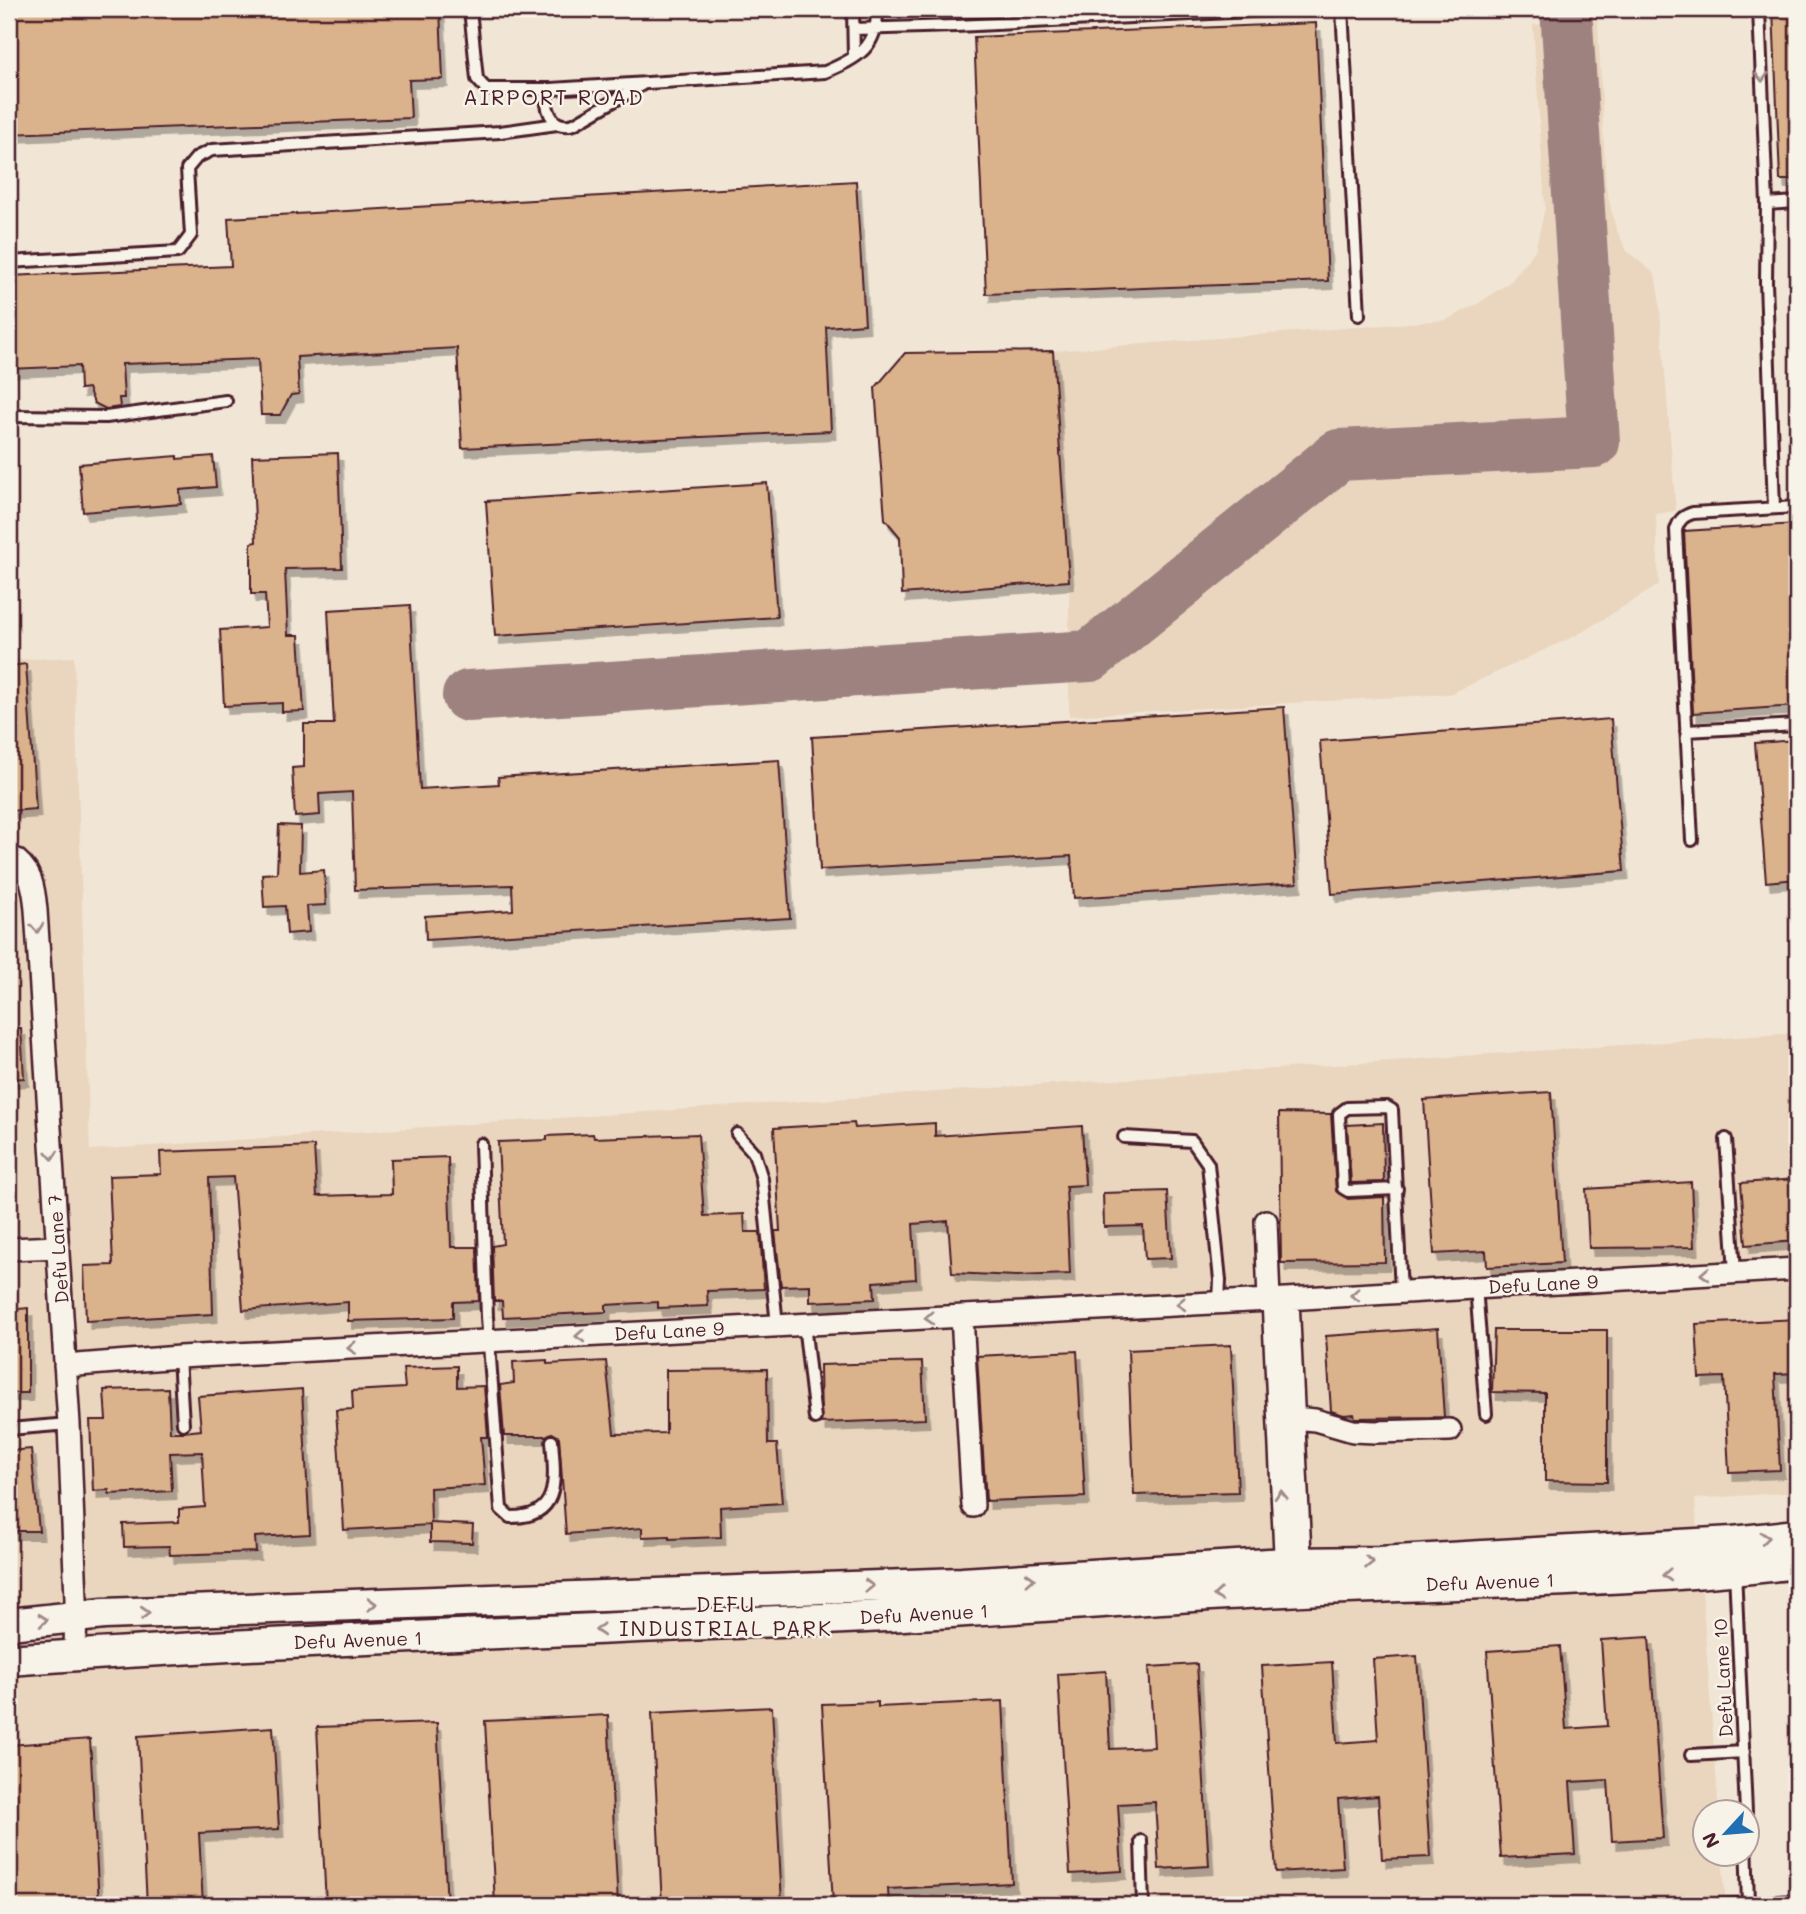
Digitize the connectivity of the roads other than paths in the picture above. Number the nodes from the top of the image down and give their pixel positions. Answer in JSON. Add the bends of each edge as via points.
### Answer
{"nodes":[{"id":1,"x":470,"y":9,"type":"edge"},
{"id":2,"x":853,"y":9,"type":"edge"},
{"id":3,"x":877,"y":9,"type":"edge"},
{"id":4,"x":1292,"y":9,"type":"edge"},
{"id":5,"x":1342,"y":9,"type":"edge"},
{"id":6,"x":1759,"y":9,"type":"edge"},
{"id":7,"x":877,"y":27,"type":"junction"},
{"id":8,"x":854,"y":29,"type":"junction"},
{"id":9,"x":854,"y":57,"type":"junction"},
{"id":10,"x":646,"y":83,"type":"junction"},
{"id":11,"x":551,"y":89,"type":"junction"},
{"id":12,"x":557,"y":124,"type":"junction"},
{"id":13,"x":1797,"y":202,"type":"edge"},
{"id":14,"x":1767,"y":204,"type":"junction"},
{"id":15,"x":9,"y":262,"type":"edge"},
{"id":16,"x":1359,"y":315,"type":"dead end"},
{"id":17,"x":226,"y":401,"type":"dead end"},
{"id":18,"x":9,"y":416,"type":"edge"},
{"id":19,"x":1797,"y":507,"type":"edge"},
{"id":20,"x":1774,"y":508,"type":"junction"},
{"id":21,"x":1797,"y":725,"type":"edge"},
{"id":22,"x":1686,"y":731,"type":"junction"},
{"id":23,"x":1692,"y":840,"type":"dead end"},
{"id":24,"x":9,"y":855,"type":"edge"},
{"id":25,"x":737,"y":1134,"type":"dead end"},
{"id":26,"x":1124,"y":1137,"type":"dead end"},
{"id":27,"x":1726,"y":1139,"type":"dead end"},
{"id":28,"x":481,"y":1144,"type":"dead end"},
{"id":29,"x":1397,"y":1189,"type":"junction"},
{"id":30,"x":1266,"y":1221,"type":"dead end"},
{"id":31,"x":58,"y":1247,"type":"junction"},
{"id":32,"x":9,"y":1249,"type":"edge"},
{"id":33,"x":1797,"y":1269,"type":"edge"},
{"id":34,"x":1735,"y":1272,"type":"junction"},
{"id":35,"x":1476,"y":1287,"type":"junction"},
{"id":36,"x":1401,"y":1292,"type":"junction"},
{"id":37,"x":1277,"y":1299,"type":"junction"},
{"id":38,"x":1219,"y":1302,"type":"junction"},
{"id":39,"x":962,"y":1316,"type":"junction"},
{"id":40,"x":804,"y":1324,"type":"junction"},
{"id":41,"x":777,"y":1325,"type":"junction"},
{"id":42,"x":490,"y":1340,"type":"junction"},
{"id":43,"x":179,"y":1357,"type":"junction"},
{"id":44,"x":65,"y":1366,"type":"junction"},
{"id":45,"x":1486,"y":1414,"type":"dead end"},
{"id":46,"x":815,"y":1418,"type":"dead end"},
{"id":47,"x":1294,"y":1418,"type":"junction"},
{"id":48,"x":69,"y":1424,"type":"junction"},
{"id":49,"x":183,"y":1424,"type":"dead end"},
{"id":50,"x":9,"y":1429,"type":"edge"},
{"id":51,"x":1450,"y":1430,"type":"dead end"},
{"id":52,"x":552,"y":1441,"type":"dead end"},
{"id":53,"x":973,"y":1506,"type":"dead end"},
{"id":54,"x":1797,"y":1535,"type":"edge"},
{"id":55,"x":1734,"y":1556,"type":"junction"},
{"id":56,"x":1797,"y":1563,"type":"edge"},
{"id":57,"x":1293,"y":1577,"type":"junction"},
{"id":58,"x":77,"y":1616,"type":"junction"},
{"id":59,"x":9,"y":1624,"type":"edge"},
{"id":60,"x":75,"y":1654,"type":"junction"},
{"id":61,"x":9,"y":1660,"type":"edge"},
{"id":62,"x":1744,"y":1752,"type":"junction"},
{"id":63,"x":1691,"y":1755,"type":"dead end"},
{"id":64,"x":1746,"y":1798,"type":"edge"},
{"id":65,"x":1141,"y":1841,"type":"dead end"},
{"id":66,"x":1747,"y":1868,"type":"edge"},
{"id":67,"x":1797,"y":1901,"type":"edge"},
{"id":68,"x":1748,"y":1904,"type":"edge"},
{"id":69,"x":1143,"y":1905,"type":"edge"},
{"id":70,"x":1718,"y":1905,"type":"edge"}],
"edges":[{"from":1,"to":11,"type":"lane","via":[[480,85],[486,89]]},
{"from":2,"to":8,"type":"lane"},
{"from":3,"to":7,"type":"lane"},
{"from":4,"to":7,"type":"lane"},
{"from":5,"to":16,"type":"lane"},
{"from":6,"to":14,"type":"lane","one_way":true},
{"from":7,"to":8,"type":"lane"},
{"from":7,"to":9,"type":"lane","via":[[869,45]]},
{"from":8,"to":9,"type":"lane"},
{"from":9,"to":10,"type":"lane","via":[[825,72]]},
{"from":10,"to":11,"type":"lane"},
{"from":10,"to":12,"type":"lane","via":[[574,124]]},
{"from":11,"to":12,"type":"lane","via":[[546,105]]},
{"from":12,"to":15,"type":"lane","via":[[500,132],[212,150],[197,157],[187,169],[191,235],[178,252]]},
{"from":13,"to":14,"type":"lane"},
{"from":14,"to":20,"type":"lane"},
{"from":17,"to":18,"type":"lane","via":[[106,417]]},
{"from":19,"to":20,"type":"lane"},
{"from":20,"to":22,"type":"lane","via":[[1693,513],[1678,523]]},
{"from":21,"to":22,"type":"lane"},
{"from":22,"to":23,"type":"lane"},
{"from":24,"to":31,"type":"street","name":"Defu Lane 7","one_way":true,"via":[[22,863],[33,884]]},
{"from":25,"to":41,"type":"lane","via":[[754,1153],[762,1179]]},
{"from":26,"to":38,"type":"lane","via":[[1192,1141],[1203,1154],[1208,1164]]},
{"from":27,"to":34,"type":"lane"},
{"from":28,"to":42,"type":"lane"},
{"from":29,"to":29,"type":"lane","via":[[1392,1110],[1342,1110],[1343,1188]]},
{"from":29,"to":36,"type":"lane"},
{"from":30,"to":37,"type":"street"},
{"from":31,"to":32,"type":"street"},
{"from":31,"to":44,"type":"street","name":"Defu Lane 7"},
{"from":33,"to":34,"type":"street","name":"Defu Lane 9"},
{"from":34,"to":35,"type":"street","name":"Defu Lane 9","one_way":true},
{"from":35,"to":36,"type":"street","name":"Defu Lane 9"},
{"from":35,"to":45,"type":"lane"},
{"from":36,"to":37,"type":"street","name":"Defu Lane 9","one_way":true},
{"from":37,"to":38,"type":"street","name":"Defu Lane 9"},
{"from":37,"to":47,"type":"street"},
{"from":57,"to":37,"type":"street","one_way":true},
{"from":38,"to":39,"type":"street","name":"Defu Lane 9","one_way":true},
{"from":39,"to":40,"type":"street","name":"Defu Lane 9","one_way":true},
{"from":39,"to":53,"type":"street"},
{"from":40,"to":41,"type":"street","name":"Defu Lane 9"},
{"from":40,"to":46,"type":"lane"},
{"from":41,"to":42,"type":"street","name":"Defu Lane 9","one_way":true},
{"from":42,"to":43,"type":"street","name":"Defu Lane 9","one_way":true},
{"from":42,"to":52,"type":"lane","via":[[501,1509],[510,1517],[538,1512],[551,1499],[555,1471]]},
{"from":43,"to":44,"type":"street","name":"Defu Lane 9"},
{"from":43,"to":49,"type":"lane"},
{"from":44,"to":48,"type":"street","name":"Defu Lane 7"},
{"from":47,"to":51,"type":"street","via":[[1353,1431]]},
{"from":47,"to":57,"type":"street"},
{"from":48,"to":50,"type":"lane"},
{"from":48,"to":58,"type":"street","name":"Defu Lane 7"},
{"from":55,"to":54,"type":"main road","name":"Defu Avenue 1","one_way":true},
{"from":55,"to":56,"type":"main road","name":"Defu Avenue 1"},
{"from":55,"to":57,"type":"main road","name":"Defu Avenue 1","via":[[1379,1562]]},
{"from":55,"to":62,"type":"lane","name":"Defu Lane 10"},
{"from":58,"to":57,"type":"main road","name":"Defu Avenue 1","one_way":true,"via":[[962,1583]]},
{"from":57,"to":60,"type":"main road","name":"Defu Avenue 1","one_way":true,"via":[[962,1612]]},
{"from":59,"to":58,"type":"main road","name":"Defu Avenue 1","one_way":true},
{"from":58,"to":60,"type":"street","name":"Defu Lane 7"},
{"from":60,"to":61,"type":"main road","name":"Defu Avenue 1"},
{"from":62,"to":63,"type":"lane"},
{"from":62,"to":64,"type":"lane","name":"Defu Lane 10"},
{"from":65,"to":69,"type":"lane"},
{"from":66,"to":68,"type":"lane"},
{"from":67,"to":68,"type":"lane"},
{"from":68,"to":70,"type":"lane"}]}
